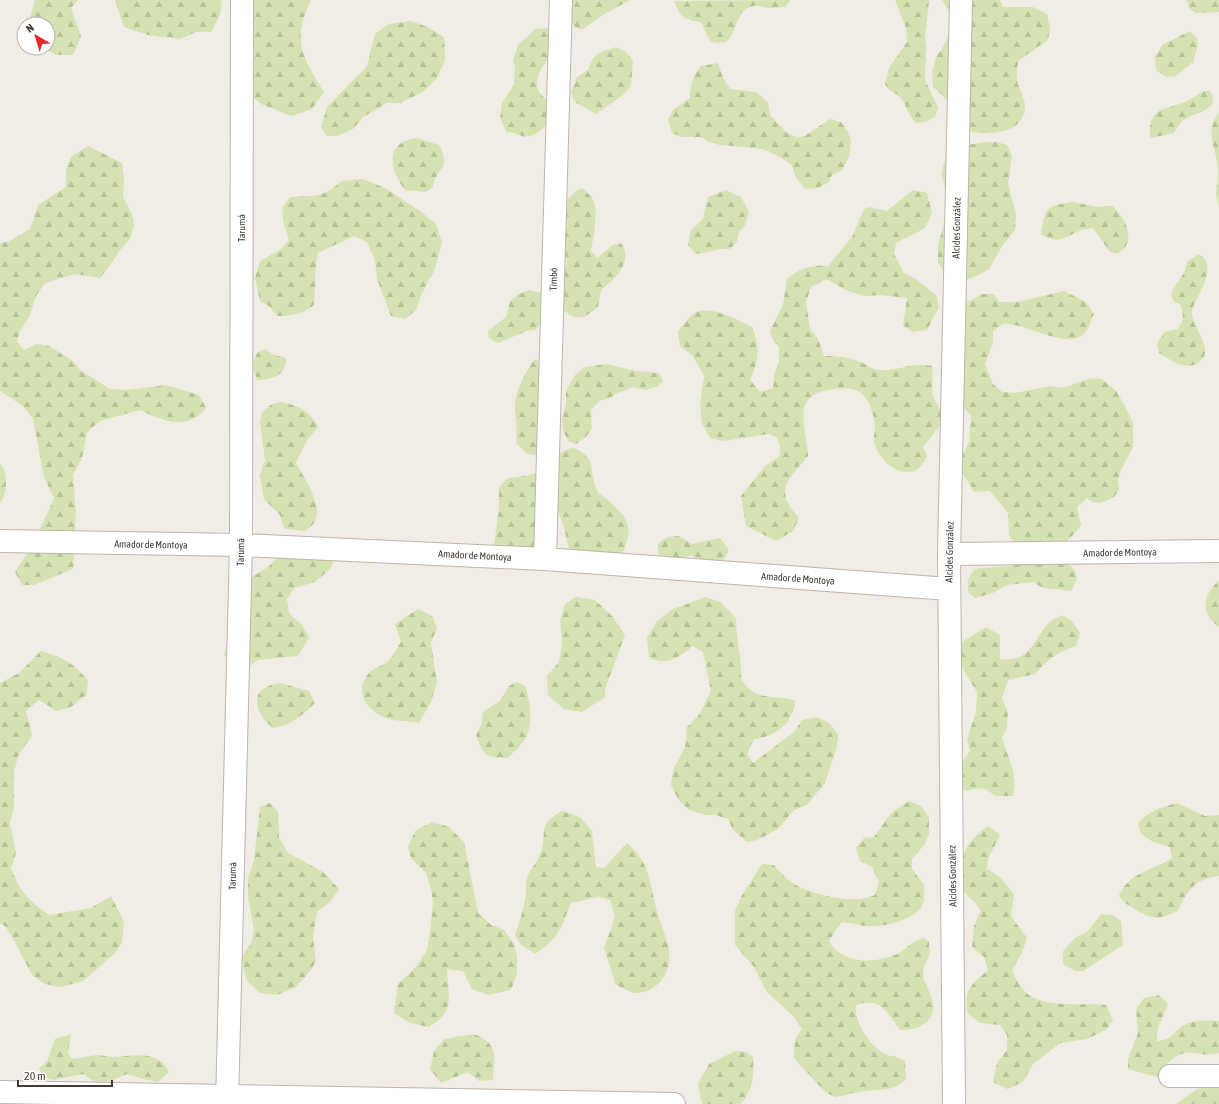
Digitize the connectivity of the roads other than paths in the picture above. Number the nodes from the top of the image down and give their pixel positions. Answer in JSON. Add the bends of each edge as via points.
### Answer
{"nodes":[{"id":1,"x":242,"y":0,"type":"edge"},
{"id":2,"x":561,"y":0,"type":"edge"},
{"id":3,"x":961,"y":0,"type":"edge"},
{"id":4,"x":0,"y":541,"type":"edge"},
{"id":5,"x":241,"y":545,"type":"junction"},
{"id":6,"x":1219,"y":551,"type":"edge"},
{"id":7,"x":949,"y":554,"type":"junction"},
{"id":8,"x":545,"y":559,"type":"junction"},
{"id":9,"x":949,"y":589,"type":"junction"},
{"id":10,"x":1170,"y":1076,"type":"dead end"},
{"id":11,"x":1219,"y":1076,"type":"edge"},
{"id":12,"x":0,"y":1092,"type":"edge"},
{"id":13,"x":227,"y":1100,"type":"edge"},
{"id":14,"x":674,"y":1104,"type":"edge"},
{"id":15,"x":954,"y":1104,"type":"edge"}],
"edges":[{"from":1,"to":5,"type":"street","name":"Tarumá"},
{"from":2,"to":8,"type":"street","name":"Timbó"},
{"from":3,"to":7,"type":"street","name":"Alcides González"},
{"from":4,"to":5,"type":"street","name":"Amador de Montoya"},
{"from":5,"to":8,"type":"street","name":"Amador de Montoya"},
{"from":5,"to":13,"type":"street","name":"Tarumá"},
{"from":6,"to":7,"type":"street","name":"Amador de Montoya"},
{"from":7,"to":9,"type":"street","name":"Alcides González"},
{"from":8,"to":9,"type":"street","name":"Amador de Montoya"},
{"from":9,"to":15,"type":"street","name":"Alcides González"},
{"from":10,"to":11,"type":"street"},
{"from":12,"to":13,"type":"street"},
{"from":13,"to":14,"type":"street"}]}
